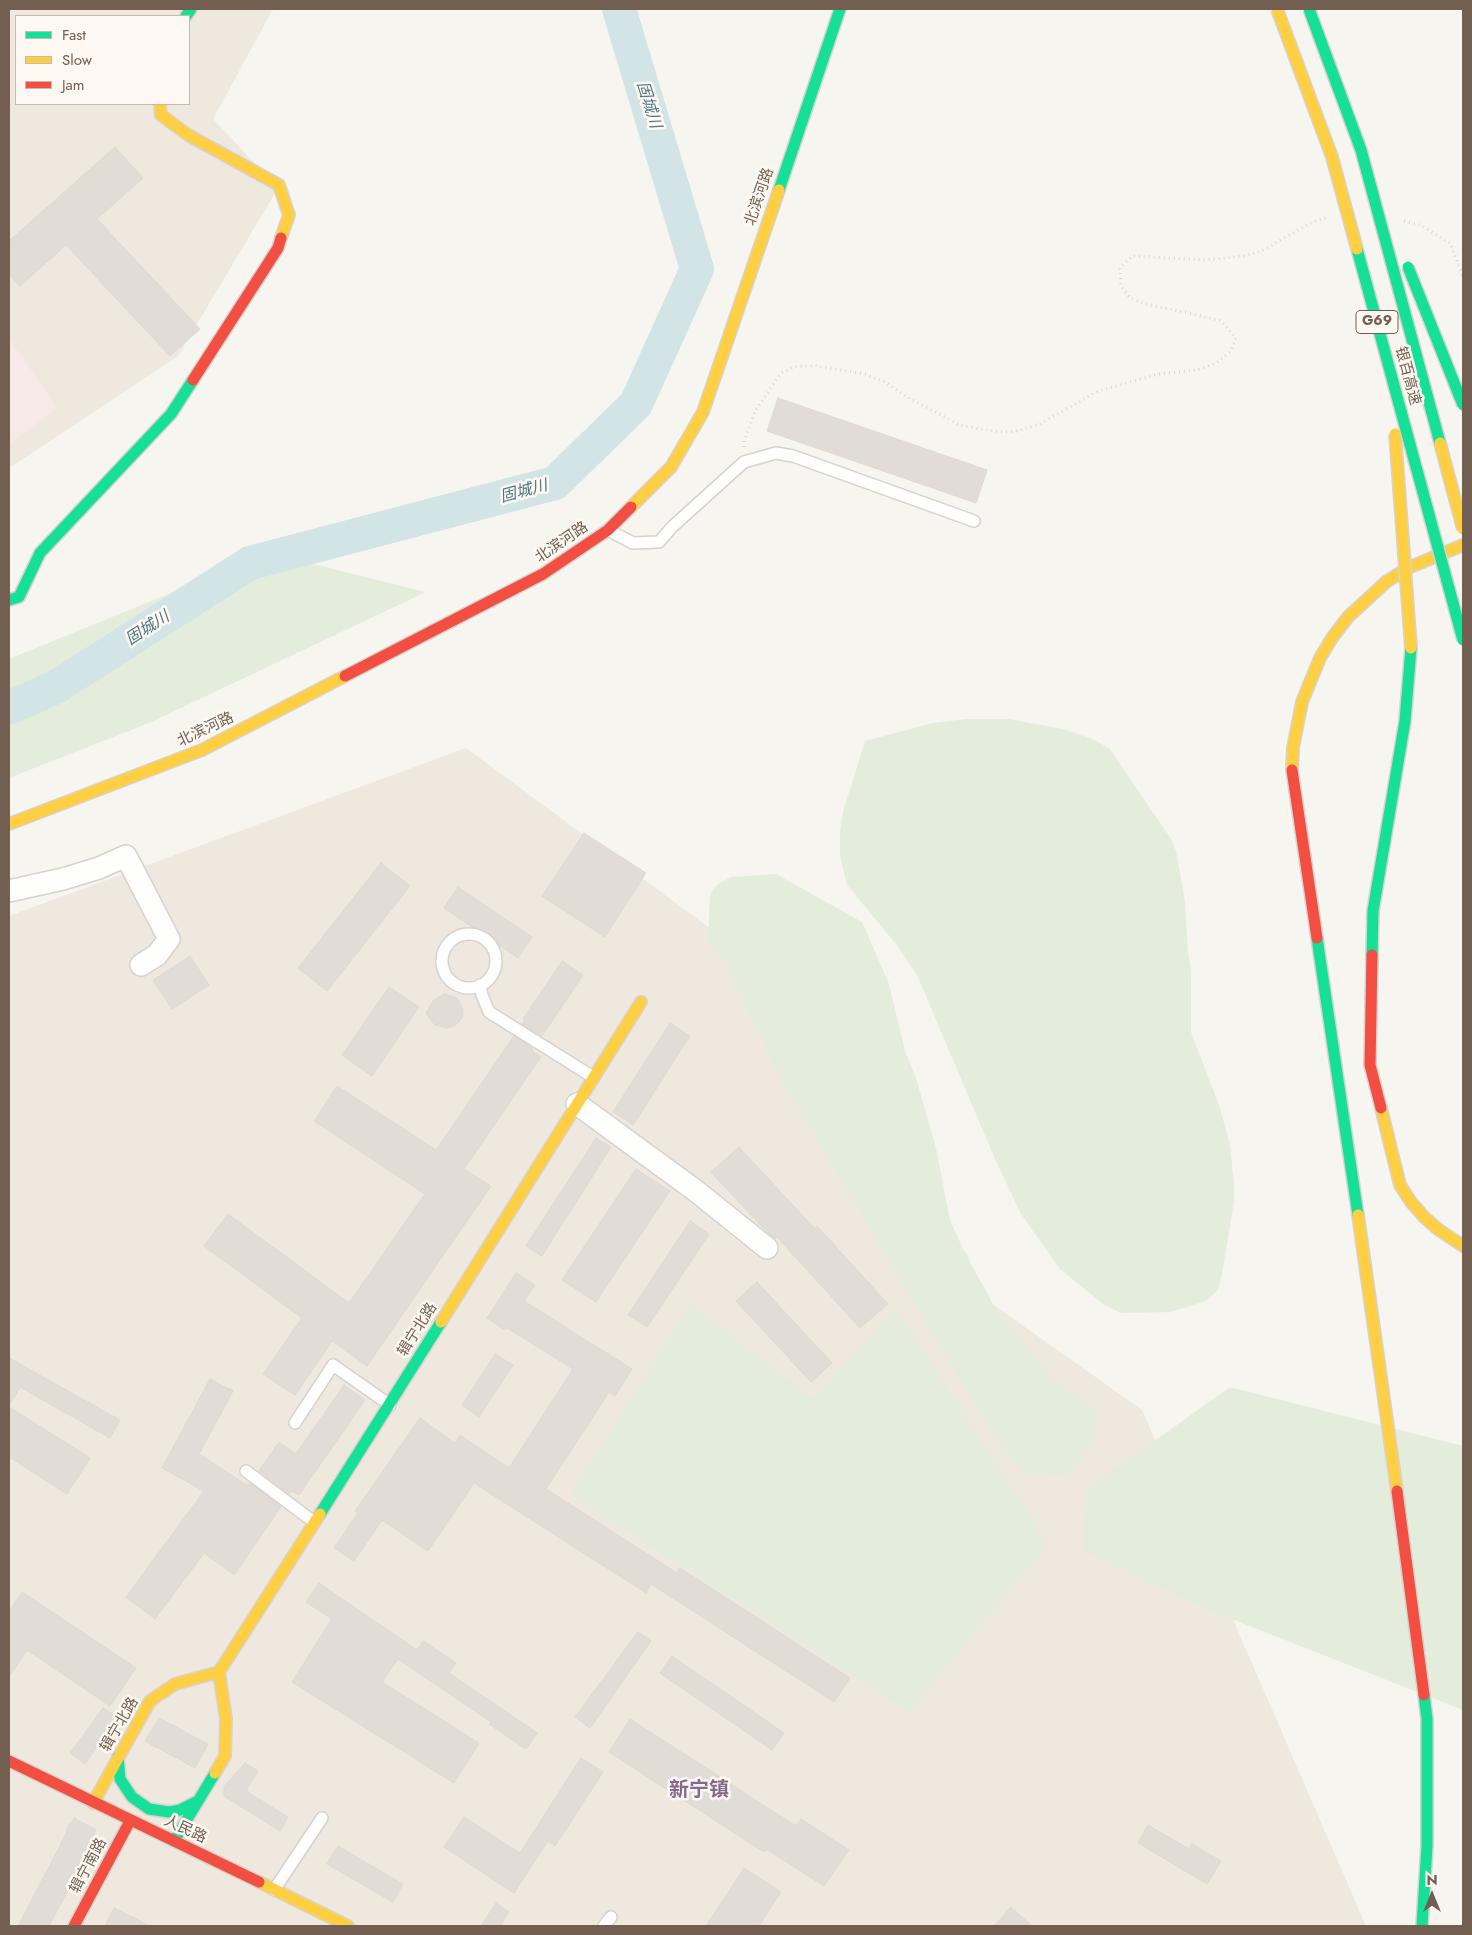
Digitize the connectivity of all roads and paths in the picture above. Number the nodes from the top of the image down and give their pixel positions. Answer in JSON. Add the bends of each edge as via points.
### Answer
{"nodes":[{"id":1,"x":840,"y":9,"type":"edge"},
{"id":2,"x":1277,"y":9,"type":"edge"},
{"id":3,"x":1309,"y":9,"type":"edge"},
{"id":4,"x":160,"y":105,"type":"edge"},
{"id":5,"x":1361,"y":150,"type":"junction"},
{"id":6,"x":1328,"y":217,"type":"dead end"},
{"id":7,"x":1401,"y":220,"type":"dead end"},
{"id":8,"x":1397,"y":241,"type":"dead end"},
{"id":9,"x":1405,"y":259,"type":"dead end"},
{"id":10,"x":1463,"y":277,"type":"edge"},
{"id":11,"x":1390,"y":370,"type":"junction"},
{"id":12,"x":1463,"y":405,"type":"edge"},
{"id":13,"x":744,"y":462,"type":"junction"},
{"id":14,"x":974,"y":521,"type":"dead end"},
{"id":15,"x":1463,"y":529,"type":"edge"},
{"id":16,"x":608,"y":530,"type":"junction"},
{"id":17,"x":1463,"y":545,"type":"edge"},
{"id":18,"x":9,"y":600,"type":"edge"},
{"id":19,"x":1463,"y":640,"type":"edge"},
{"id":20,"x":9,"y":824,"type":"edge"},
{"id":21,"x":9,"y":891,"type":"edge"},
{"id":22,"x":141,"y":965,"type":"dead end"},
{"id":23,"x":480,"y":985,"type":"junction"},
{"id":24,"x":640,"y":1002,"type":"dead end"},
{"id":25,"x":593,"y":1077,"type":"junction"},
{"id":26,"x":577,"y":1104,"type":"junction"},
{"id":27,"x":1463,"y":1246,"type":"edge"},
{"id":28,"x":767,"y":1248,"type":"dead end"},
{"id":29,"x":390,"y":1405,"type":"junction"},
{"id":30,"x":294,"y":1423,"type":"dead end"},
{"id":31,"x":246,"y":1471,"type":"dead end"},
{"id":32,"x":314,"y":1522,"type":"junction"},
{"id":33,"x":219,"y":1672,"type":"junction"},
{"id":34,"x":118,"y":1757,"type":"junction"},
{"id":35,"x":9,"y":1762,"type":"edge"},
{"id":36,"x":198,"y":1801,"type":"junction"},
{"id":37,"x":93,"y":1803,"type":"junction"},
{"id":38,"x":322,"y":1818,"type":"dead end"},
{"id":39,"x":130,"y":1821,"type":"junction"},
{"id":40,"x":174,"y":1841,"type":"junction"},
{"id":41,"x":274,"y":1890,"type":"junction"},
{"id":42,"x":611,"y":1917,"type":"dead end"},
{"id":43,"x":74,"y":1926,"type":"edge"},
{"id":44,"x":348,"y":1926,"type":"edge"},
{"id":45,"x":604,"y":1926,"type":"edge"},
{"id":46,"x":1422,"y":1926,"type":"edge"}],
"edges":[{"from":1,"to":16,"type":"main road","name":"北滨河路","via":[[703,412],[671,467]]},
{"from":2,"to":11,"type":"main road","name":"银百高速","number":"G69","bridge":true,"via":[[1332,158]]},
{"from":3,"to":5,"type":"main road","name":"银百高速","number":"G69","bridge":true},
{"from":4,"to":18,"type":"main road","via":[[161,115],[188,135],[280,185],[289,215],[278,248],[171,414],[40,553],[19,596]]},
{"from":5,"to":8,"type":"main road","bridge":true},
{"from":5,"to":15,"type":"main road","name":"银百高速","number":"G69","bridge":true},
{"from":6,"to":13,"type":"path","via":[[1245,256],[1203,260],[1132,256],[1120,268],[1121,286],[1130,298],[1221,321],[1236,338],[1230,352],[1216,363],[1098,391],[1040,424],[1003,432],[960,425],[865,374],[797,366],[781,374],[755,411],[744,441]]},
{"from":7,"to":10,"type":"path","via":[[1420,225],[1450,242]]},
{"from":9,"to":12,"type":"main road","bridge":true},
{"from":11,"to":19,"type":"main road","name":"银百高速","number":"G69","bridge":true},
{"from":11,"to":27,"type":"main road","bridge":true,"via":[[1411,648],[1405,721],[1373,912],[1370,1064],[1400,1185],[1424,1217]]},
{"from":13,"to":14,"type":"lane","via":[[776,453],[792,456]]},
{"from":13,"to":16,"type":"lane","via":[[659,542],[633,543]]},
{"from":16,"to":20,"type":"main road","name":"北滨河路","via":[[542,574],[202,750]]},
{"from":17,"to":46,"type":"main road","via":[[1408,568],[1386,582],[1348,617],[1328,645],[1302,702],[1292,772],[1373,1314],[1427,1719],[1427,1846]]},
{"from":21,"to":22,"type":"street","via":[[63,879],[126,856],[169,938],[157,954]]},
{"from":23,"to":23,"type":"lane","via":[[496,966],[494,950],[483,937],[458,936],[451,940],[442,954],[444,971],[463,987]]},
{"from":23,"to":25,"type":"lane","via":[[489,1012]]},
{"from":24,"to":25,"type":"main road","name":"辑宁北路"},
{"from":25,"to":26,"type":"main road","name":"辑宁北路"},
{"from":26,"to":28,"type":"street","via":[[696,1191]]},
{"from":26,"to":29,"type":"main road","name":"辑宁北路"},
{"from":29,"to":30,"type":"lane","via":[[333,1365]]},
{"from":29,"to":32,"type":"main road","name":"辑宁北路"},
{"from":31,"to":32,"type":"lane"},
{"from":32,"to":33,"type":"main road","name":"辑宁北路"},
{"from":33,"to":34,"type":"main road","name":"辑宁北路","via":[[175,1684],[150,1700]]},
{"from":33,"to":36,"type":"main road","via":[[226,1719],[225,1756]]},
{"from":34,"to":36,"type":"main road","via":[[120,1779],[132,1797],[145,1806],[169,1812]]},
{"from":34,"to":37,"type":"main road","name":"辑宁北路"},
{"from":35,"to":37,"type":"main road","name":"人民路"},
{"from":36,"to":40,"type":"main road"},
{"from":37,"to":39,"type":"main road","name":"人民路"},
{"from":38,"to":41,"type":"lane"},
{"from":39,"to":40,"type":"main road","name":"人民路"},
{"from":39,"to":43,"type":"main road","name":"辑宁南路"},
{"from":40,"to":41,"type":"main road","name":"人民路"},
{"from":41,"to":44,"type":"main road","name":"人民路"},
{"from":42,"to":45,"type":"lane"}]}
